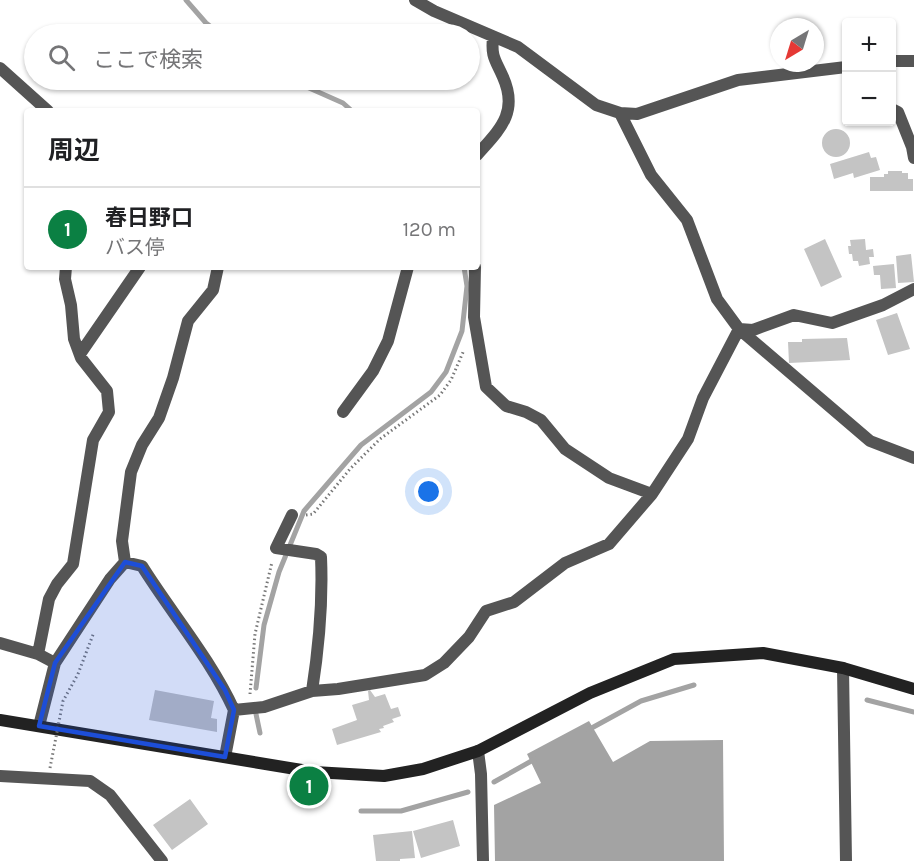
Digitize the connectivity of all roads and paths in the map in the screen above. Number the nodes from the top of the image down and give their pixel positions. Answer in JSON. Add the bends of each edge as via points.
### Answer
{"nodes":[{"id":1,"x":415,"y":0,"type":"edge"},
{"id":2,"x":464,"y":24,"type":"edge"},
{"id":3,"x":480,"y":31,"type":"edge"},
{"id":4,"x":493,"y":37,"type":"junction"},
{"id":5,"x":896,"y":61,"type":"edge"},
{"id":6,"x":914,"y":61,"type":"edge"},
{"id":7,"x":842,"y":67,"type":"edge"},
{"id":8,"x":0,"y":68,"type":"edge"},
{"id":9,"x":24,"y":90,"type":"edge"},
{"id":10,"x":25,"y":90,"type":"edge"},
{"id":11,"x":45,"y":108,"type":"edge"},
{"id":12,"x":896,"y":111,"type":"edge"},
{"id":13,"x":620,"y":113,"type":"junction"},
{"id":14,"x":480,"y":151,"type":"edge"},
{"id":15,"x":914,"y":158,"type":"edge"},
{"id":16,"x":66,"y":270,"type":"edge"},
{"id":17,"x":138,"y":270,"type":"edge"},
{"id":18,"x":217,"y":270,"type":"edge"},
{"id":19,"x":407,"y":270,"type":"edge"},
{"id":20,"x":475,"y":270,"type":"edge"},
{"id":21,"x":914,"y":289,"type":"edge"},
{"id":22,"x":476,"y":326,"type":"junction"},
{"id":23,"x":739,"y":329,"type":"junction"},
{"id":24,"x":80,"y":354,"type":"junction"},
{"id":25,"x":343,"y":412,"type":"dead end"},
{"id":26,"x":914,"y":458,"type":"edge"},
{"id":27,"x":652,"y":494,"type":"junction"},
{"id":28,"x":313,"y":514,"type":"dead end"},
{"id":29,"x":292,"y":515,"type":"dead end"},
{"id":30,"x":276,"y":548,"type":"junction"},
{"id":31,"x":125,"y":562,"type":"junction"},
{"id":32,"x":0,"y":643,"type":"edge"},
{"id":33,"x":38,"y":654,"type":"junction"},
{"id":34,"x":55,"y":663,"type":"junction"},
{"id":35,"x":843,"y":668,"type":"junction"},
{"id":36,"x":78,"y":674,"type":"dead end"},
{"id":37,"x":914,"y":689,"type":"edge"},
{"id":38,"x":312,"y":691,"type":"junction"},
{"id":39,"x":249,"y":708,"type":"junction"},
{"id":40,"x":234,"y":710,"type":"junction"},
{"id":41,"x":0,"y":720,"type":"edge"},
{"id":42,"x":39,"y":726,"type":"junction"},
{"id":43,"x":478,"y":751,"type":"junction"},
{"id":44,"x":225,"y":757,"type":"junction"},
{"id":45,"x":50,"y":768,"type":"dead end"},
{"id":46,"x":0,"y":776,"type":"edge"},
{"id":47,"x":162,"y":861,"type":"edge"},
{"id":48,"x":483,"y":861,"type":"edge"},
{"id":49,"x":846,"y":861,"type":"edge"}],
"edges":[{"from":1,"to":2,"type":"street"},
{"from":3,"to":4,"type":"street"},
{"from":4,"to":13,"type":"street","via":[[518,47],[596,105]]},
{"from":4,"to":14,"type":"street","via":[[491,53],[509,96],[506,121]]},
{"from":5,"to":6,"type":"street"},
{"from":7,"to":13,"type":"street","via":[[738,80],[638,114]]},
{"from":8,"to":9,"type":"street"},
{"from":10,"to":11,"type":"street"},
{"from":12,"to":15,"type":"street"},
{"from":13,"to":23,"type":"street","via":[[651,175],[687,220],[717,299]]},
{"from":16,"to":24,"type":"street","via":[[74,339]]},
{"from":17,"to":24,"type":"street"},
{"from":18,"to":31,"type":"street","via":[[213,290],[188,321],[159,418],[131,472],[122,541]]},
{"from":19,"to":25,"type":"street","via":[[388,341],[373,371]]},
{"from":20,"to":22,"type":"street"},
{"from":21,"to":23,"type":"street","via":[[832,323],[794,315],[753,330]]},
{"from":22,"to":27,"type":"street","via":[[486,387],[506,406],[541,420],[565,449],[609,478]]},
{"from":22,"to":28,"type":"path","via":[[440,395],[380,439]]},
{"from":23,"to":26,"type":"street","via":[[870,441]]},
{"from":23,"to":27,"type":"street","via":[[703,398],[688,439]]},
{"from":24,"to":33,"type":"street","via":[[107,392],[109,412],[93,440],[73,564],[49,599]]},
{"from":27,"to":38,"type":"street","via":[[609,544],[566,563],[514,602],[486,611],[469,637],[444,663],[425,675]]},
{"from":29,"to":30,"type":"street"},
{"from":30,"to":38,"type":"street","via":[[321,557],[319,648]]},
{"from":30,"to":39,"type":"path","via":[[255,634]]},
{"from":31,"to":34,"type":"street"},
{"from":31,"to":40,"type":"street","via":[[142,566],[210,666]]},
{"from":32,"to":33,"type":"street"},
{"from":33,"to":34,"type":"street"},
{"from":34,"to":42,"type":"street"},
{"from":35,"to":37,"type":"street"},
{"from":35,"to":43,"type":"street","via":[[762,653],[674,659],[590,693]]},
{"from":35,"to":49,"type":"street"},
{"from":36,"to":45,"type":"path","bridge":true,"via":[[63,701]]},
{"from":38,"to":39,"type":"street"},
{"from":39,"to":40,"type":"street"},
{"from":40,"to":44,"type":"street"},
{"from":41,"to":42,"type":"street"},
{"from":42,"to":44,"type":"street"},
{"from":43,"to":44,"type":"street","via":[[423,769],[384,776],[314,772]]},
{"from":43,"to":48,"type":"street"},
{"from":46,"to":47,"type":"street","via":[[90,781],[110,795]]}]}
